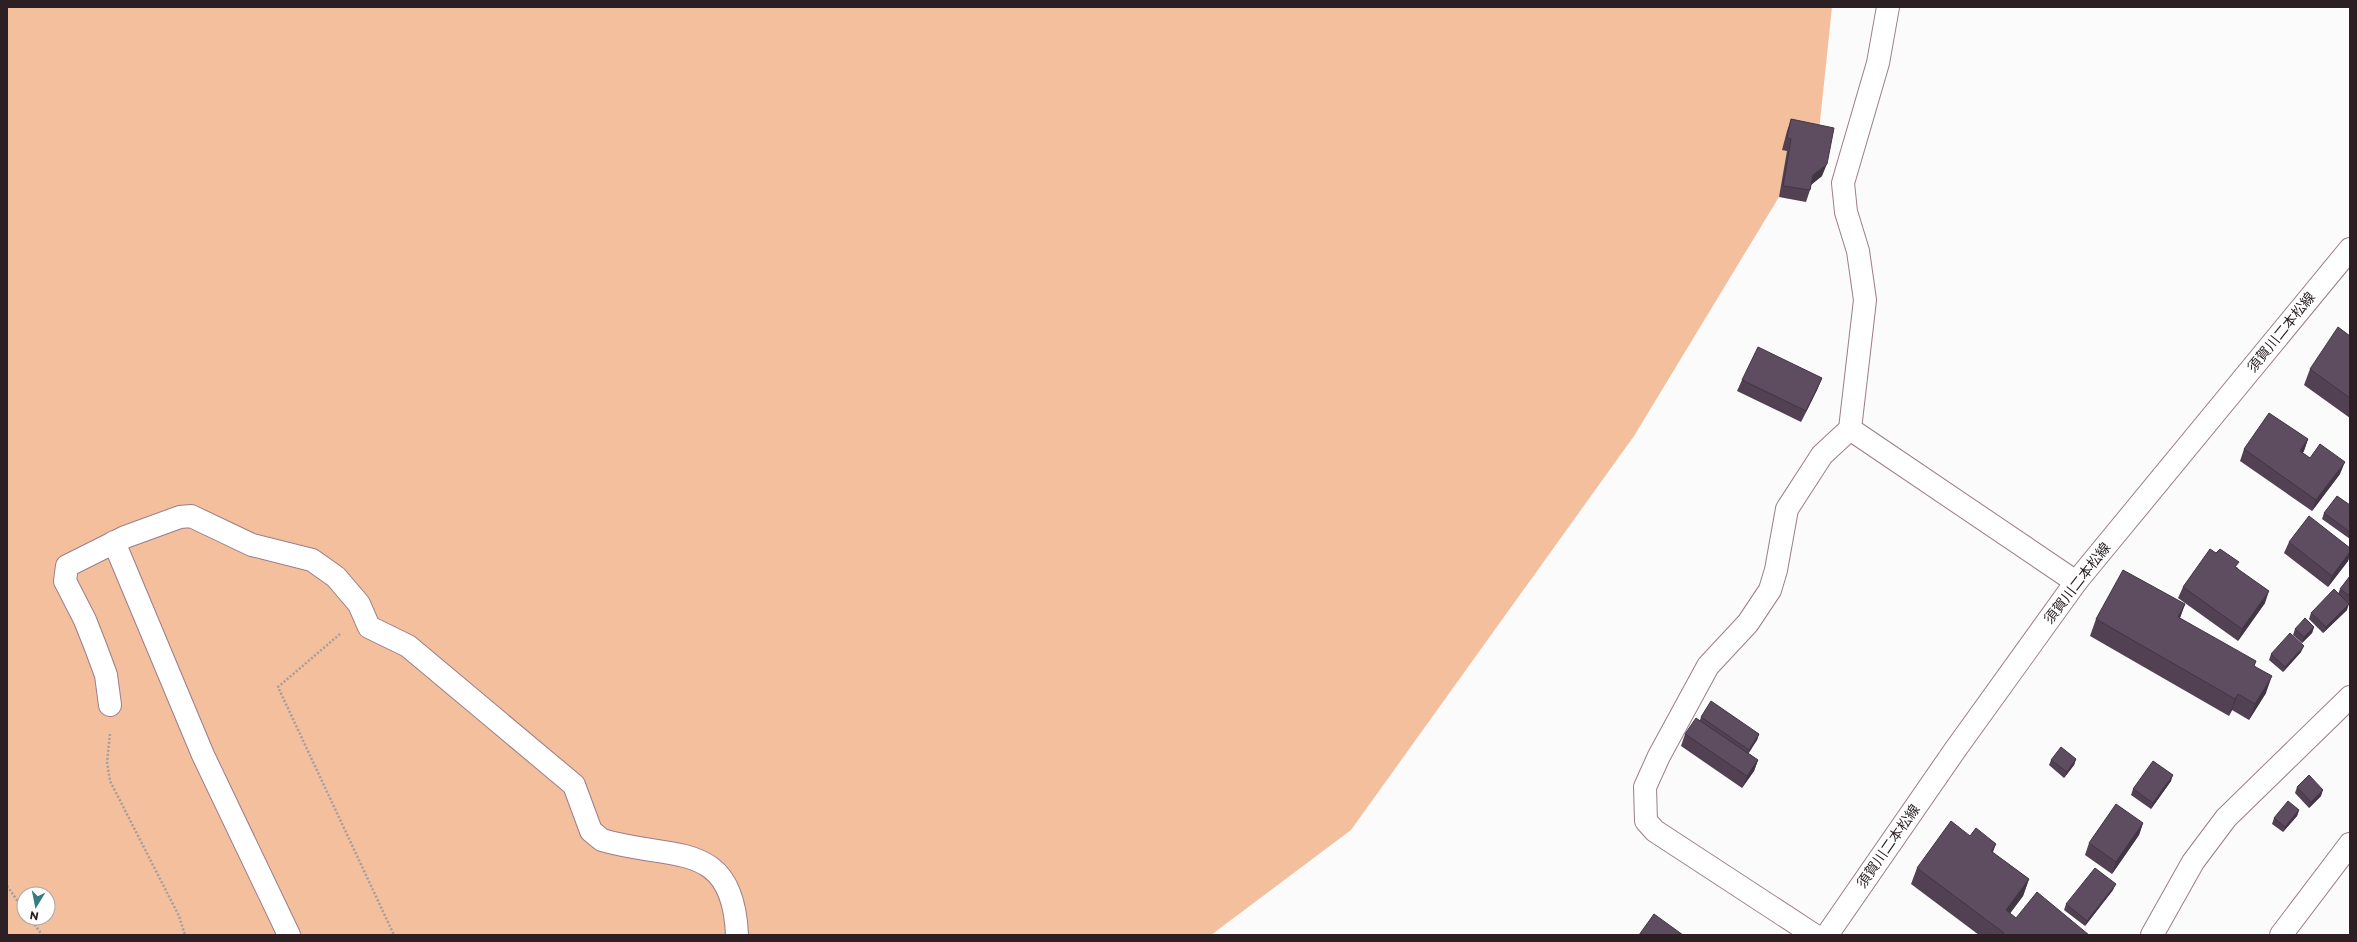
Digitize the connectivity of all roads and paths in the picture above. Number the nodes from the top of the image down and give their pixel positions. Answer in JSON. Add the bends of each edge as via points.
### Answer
{"nodes":[{"id":1,"x":1888,"y":7,"type":"edge"},
{"id":2,"x":2350,"y":249,"type":"edge"},
{"id":3,"x":1850,"y":428,"type":"junction"},
{"id":4,"x":114,"y":542,"type":"junction"},
{"id":5,"x":2076,"y":582,"type":"junction"},
{"id":6,"x":363,"y":614,"type":"junction"},
{"id":7,"x":2350,"y":696,"type":"edge"},
{"id":8,"x":110,"y":705,"type":"joint"},
{"id":9,"x":2350,"y":844,"type":"edge"},
{"id":10,"x":7,"y":886,"type":"edge"},
{"id":11,"x":16,"y":899,"type":"edge"},
{"id":12,"x":36,"y":926,"type":"edge"},
{"id":13,"x":42,"y":935,"type":"edge"},
{"id":14,"x":185,"y":935,"type":"edge"},
{"id":15,"x":289,"y":935,"type":"edge"},
{"id":16,"x":394,"y":935,"type":"edge"},
{"id":17,"x":737,"y":935,"type":"edge"},
{"id":18,"x":1814,"y":935,"type":"edge"},
{"id":19,"x":1827,"y":935,"type":"edge"},
{"id":20,"x":2152,"y":935,"type":"edge"},
{"id":21,"x":2281,"y":935,"type":"edge"}],
"edges":[{"from":1,"to":3,"type":"street","via":[[1878,63],[1843,183],[1846,212],[1858,251],[1865,300]]},
{"from":2,"to":5,"type":"street","name":"須賀川二本松線"},
{"from":3,"to":5,"type":"street"},
{"from":3,"to":18,"type":"street","via":[[1822,455],[1787,509],[1770,590],[1748,623],[1708,666],[1645,787],[1646,821],[1655,831]]},
{"from":4,"to":6,"type":"street","via":[[180,516],[191,516],[252,546],[312,560],[336,577],[359,604]]},
{"from":4,"to":8,"type":"street","via":[[68,566],[65,581],[99,655],[106,675]]},
{"from":4,"to":15,"type":"street","via":[[203,755]]},
{"from":5,"to":19,"type":"street","name":"須賀川二本松線","via":[[1955,750]]},
{"from":6,"to":16,"type":"path","via":[[278,687]]},
{"from":6,"to":17,"type":"street","via":[[369,627],[408,646],[574,785],[591,831],[602,840],[692,858],[716,870],[726,882],[733,898]]},
{"from":7,"to":20,"type":"street","via":[[2226,818],[2193,862]]},
{"from":8,"to":14,"type":"path","via":[[107,762],[110,781],[179,916]]},
{"from":9,"to":21,"type":"street"},
{"from":10,"to":11,"type":"path"},
{"from":12,"to":13,"type":"path"}]}
